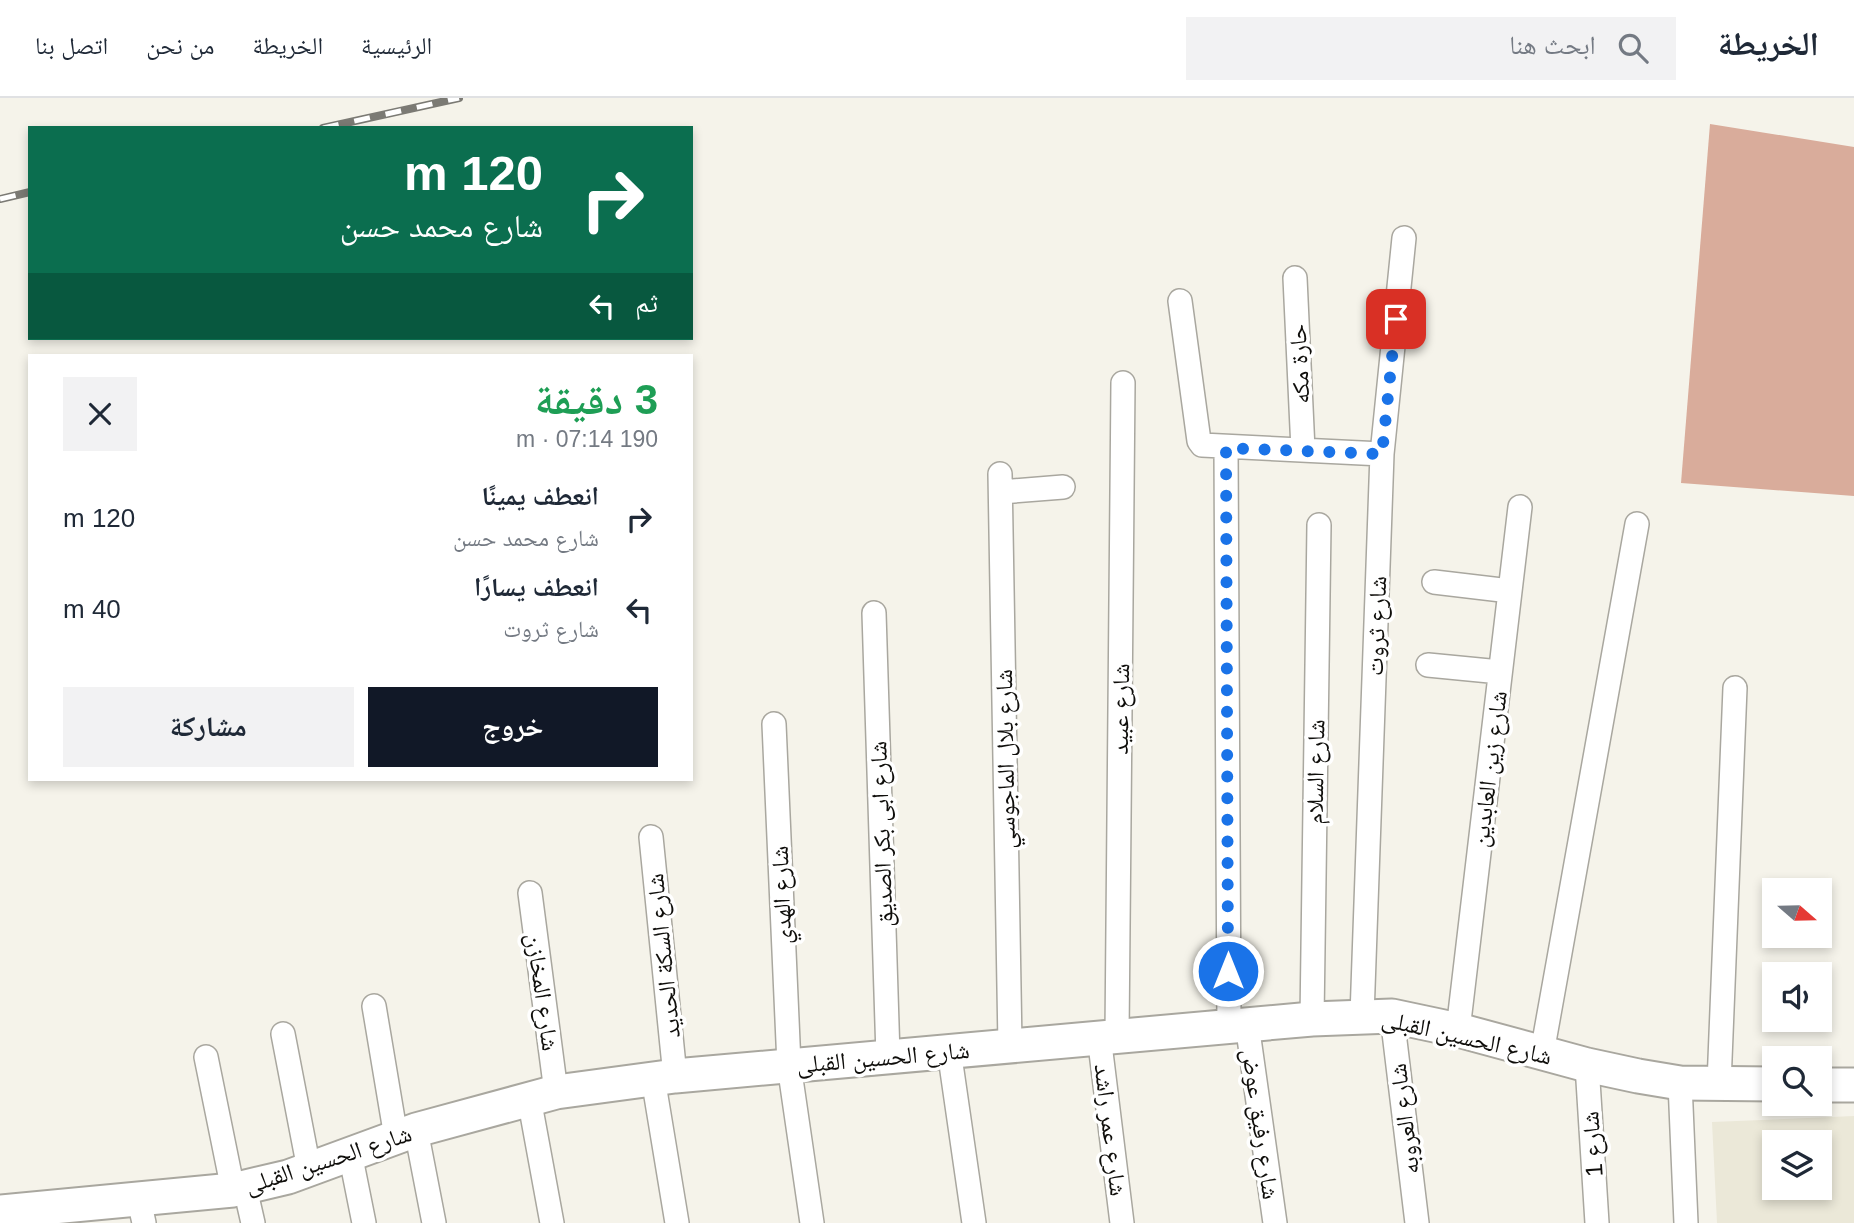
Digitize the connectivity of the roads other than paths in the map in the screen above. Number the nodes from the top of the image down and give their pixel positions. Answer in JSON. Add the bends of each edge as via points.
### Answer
{"nodes":[{"id":1,"x":1404,"y":238,"type":"dead end"},
{"id":2,"x":1295,"y":278,"type":"dead end"},
{"id":3,"x":1180,"y":301,"type":"dead end"},
{"id":4,"x":1123,"y":383,"type":"dead end"},
{"id":5,"x":1226,"y":448,"type":"junction"},
{"id":6,"x":1303,"y":450,"type":"junction"},
{"id":7,"x":1382,"y":454,"type":"junction"},
{"id":8,"x":1063,"y":487,"type":"dead end"},
{"id":9,"x":1520,"y":507,"type":"dead end"},
{"id":10,"x":1637,"y":524,"type":"dead end"},
{"id":11,"x":1319,"y":525,"type":"dead end"},
{"id":12,"x":1434,"y":582,"type":"dead end"},
{"id":13,"x":1510,"y":591,"type":"junction"},
{"id":14,"x":874,"y":612,"type":"dead end"},
{"id":15,"x":1428,"y":665,"type":"dead end"},
{"id":16,"x":1500,"y":672,"type":"junction"},
{"id":17,"x":1735,"y":688,"type":"dead end"},
{"id":18,"x":774,"y":724,"type":"dead end"},
{"id":19,"x":651,"y":836,"type":"dead end"},
{"id":20,"x":530,"y":893,"type":"dead end"},
{"id":21,"x":374,"y":1006,"type":"dead end"},
{"id":22,"x":1377,"y":1016,"type":"junction"},
{"id":23,"x":1311,"y":1019,"type":"junction"},
{"id":24,"x":1238,"y":1025,"type":"junction"},
{"id":25,"x":1458,"y":1030,"type":"junction"},
{"id":26,"x":283,"y":1034,"type":"dead end"},
{"id":27,"x":1108,"y":1036,"type":"junction"},
{"id":28,"x":1010,"y":1045,"type":"junction"},
{"id":29,"x":949,"y":1050,"type":"junction"},
{"id":30,"x":1542,"y":1053,"type":"junction"},
{"id":31,"x":888,"y":1056,"type":"junction"},
{"id":32,"x":206,"y":1058,"type":"dead end"},
{"id":33,"x":789,"y":1065,"type":"junction"},
{"id":34,"x":1587,"y":1065,"type":"junction"},
{"id":35,"x":664,"y":1077,"type":"junction"},
{"id":36,"x":1680,"y":1083,"type":"junction"},
{"id":37,"x":1719,"y":1084,"type":"junction"},
{"id":38,"x":1762,"y":1084,"type":"edge"},
{"id":39,"x":1832,"y":1085,"type":"edge"},
{"id":40,"x":1854,"y":1085,"type":"edge"},
{"id":41,"x":543,"y":1095,"type":"junction"},
{"id":42,"x":406,"y":1133,"type":"junction"},
{"id":43,"x":350,"y":1153,"type":"junction"},
{"id":44,"x":309,"y":1169,"type":"junction"},
{"id":45,"x":239,"y":1189,"type":"junction"},
{"id":46,"x":141,"y":1211,"type":"edge"},
{"id":47,"x":0,"y":1212,"type":"edge"},
{"id":48,"x":54,"y":1216,"type":"edge"},
{"id":49,"x":253,"y":1223,"type":"edge"},
{"id":50,"x":364,"y":1223,"type":"edge"},
{"id":51,"x":434,"y":1223,"type":"edge"},
{"id":52,"x":552,"y":1223,"type":"edge"},
{"id":53,"x":677,"y":1223,"type":"edge"},
{"id":54,"x":812,"y":1223,"type":"edge"},
{"id":55,"x":974,"y":1223,"type":"edge"},
{"id":56,"x":1122,"y":1223,"type":"edge"},
{"id":57,"x":1275,"y":1223,"type":"edge"},
{"id":58,"x":1417,"y":1223,"type":"edge"},
{"id":59,"x":1597,"y":1223,"type":"edge"},
{"id":60,"x":1686,"y":1223,"type":"edge"}],
"edges":[{"from":1,"to":7,"type":"street","name":"شارع ثروت"},
{"from":2,"to":6,"type":"street","name":"حارة مكه"},
{"from":3,"to":5,"type":"street","via":[[1200,444]]},
{"from":4,"to":27,"type":"street","name":"شارع عبيد"},
{"from":5,"to":6,"type":"street"},
{"from":5,"to":24,"type":"street","name":"شارع رفيق عوض"},
{"from":6,"to":7,"type":"street"},
{"from":7,"to":22,"type":"street","name":"شارع ثروت"},
{"from":8,"to":28,"type":"street","name":"شارع بلال الماجوسي","via":[[1001,483]]},
{"from":9,"to":13,"type":"street","name":"شارع زين العابدين"},
{"from":10,"to":30,"type":"street"},
{"from":11,"to":23,"type":"street","name":"شارع السلام"},
{"from":12,"to":13,"type":"street"},
{"from":13,"to":16,"type":"street","name":"شارع زين العابدين"},
{"from":14,"to":31,"type":"street","name":"شارع ابى بكر الصديق"},
{"from":15,"to":16,"type":"street"},
{"from":16,"to":25,"type":"street","name":"شارع زين العابدين"},
{"from":17,"to":37,"type":"street"},
{"from":18,"to":33,"type":"street","name":"شارع الهدي"},
{"from":19,"to":35,"type":"street","name":"شارع السكة الحديد"},
{"from":20,"to":41,"type":"street","name":"شارع المخازن"},
{"from":21,"to":42,"type":"street"},
{"from":22,"to":23,"type":"main road","name":"شارع الحسين القبلى"},
{"from":22,"to":25,"type":"main road","name":"شارع الحسين القبلى"},
{"from":22,"to":58,"type":"street","name":"شارع العروبه"},
{"from":23,"to":24,"type":"main road","name":"شارع الحسين القبلى"},
{"from":24,"to":27,"type":"main road","name":"شارع الحسين القبلى"},
{"from":24,"to":57,"type":"street","name":"شارع رفيق عوض"},
{"from":25,"to":30,"type":"main road","name":"شارع الحسين القبلى"},
{"from":26,"to":44,"type":"street"},
{"from":27,"to":28,"type":"main road","name":"شارع الحسين القبلى"},
{"from":27,"to":56,"type":"street","name":"شارع عمر راشد"},
{"from":28,"to":29,"type":"main road","name":"شارع الحسين القبلى"},
{"from":29,"to":31,"type":"main road","name":"شارع الحسين القبلى"},
{"from":29,"to":55,"type":"street"},
{"from":30,"to":34,"type":"main road","name":"شارع الحسين القبلى"},
{"from":31,"to":33,"type":"main road","name":"شارع الحسين القبلى"},
{"from":32,"to":45,"type":"street"},
{"from":33,"to":35,"type":"main road","name":"شارع الحسين القبلى"},
{"from":33,"to":54,"type":"street","name":"شارع الهدي"},
{"from":34,"to":36,"type":"main road","name":"شارع الحسين القبلى"},
{"from":34,"to":59,"type":"street","name":"شارع 1"},
{"from":35,"to":41,"type":"main road","name":"شارع الحسين القبلى"},
{"from":35,"to":53,"type":"street","name":"شارع السكة الحديد"},
{"from":36,"to":37,"type":"main road","name":"شارع الحسين القبلى"},
{"from":36,"to":60,"type":"street"},
{"from":37,"to":38,"type":"main road","name":"شارع الحسين القبلى"},
{"from":39,"to":40,"type":"main road"},
{"from":41,"to":42,"type":"main road","name":"شارع الحسين القبلى"},
{"from":41,"to":52,"type":"street"},
{"from":42,"to":43,"type":"main road","name":"شارع الحسين القبلى"},
{"from":42,"to":51,"type":"street"},
{"from":43,"to":44,"type":"main road","name":"شارع الحسين القبلى"},
{"from":43,"to":50,"type":"street"},
{"from":44,"to":45,"type":"main road","name":"شارع الحسين القبلى"},
{"from":45,"to":46,"type":"main road","name":"شارع الحسين القبلى"},
{"from":45,"to":49,"type":"street"},
{"from":46,"to":48,"type":"main road","name":"شارع الحسين القبلى"},
{"from":47,"to":48,"type":"main road","name":"شارع الحسين القبلى"}]}
